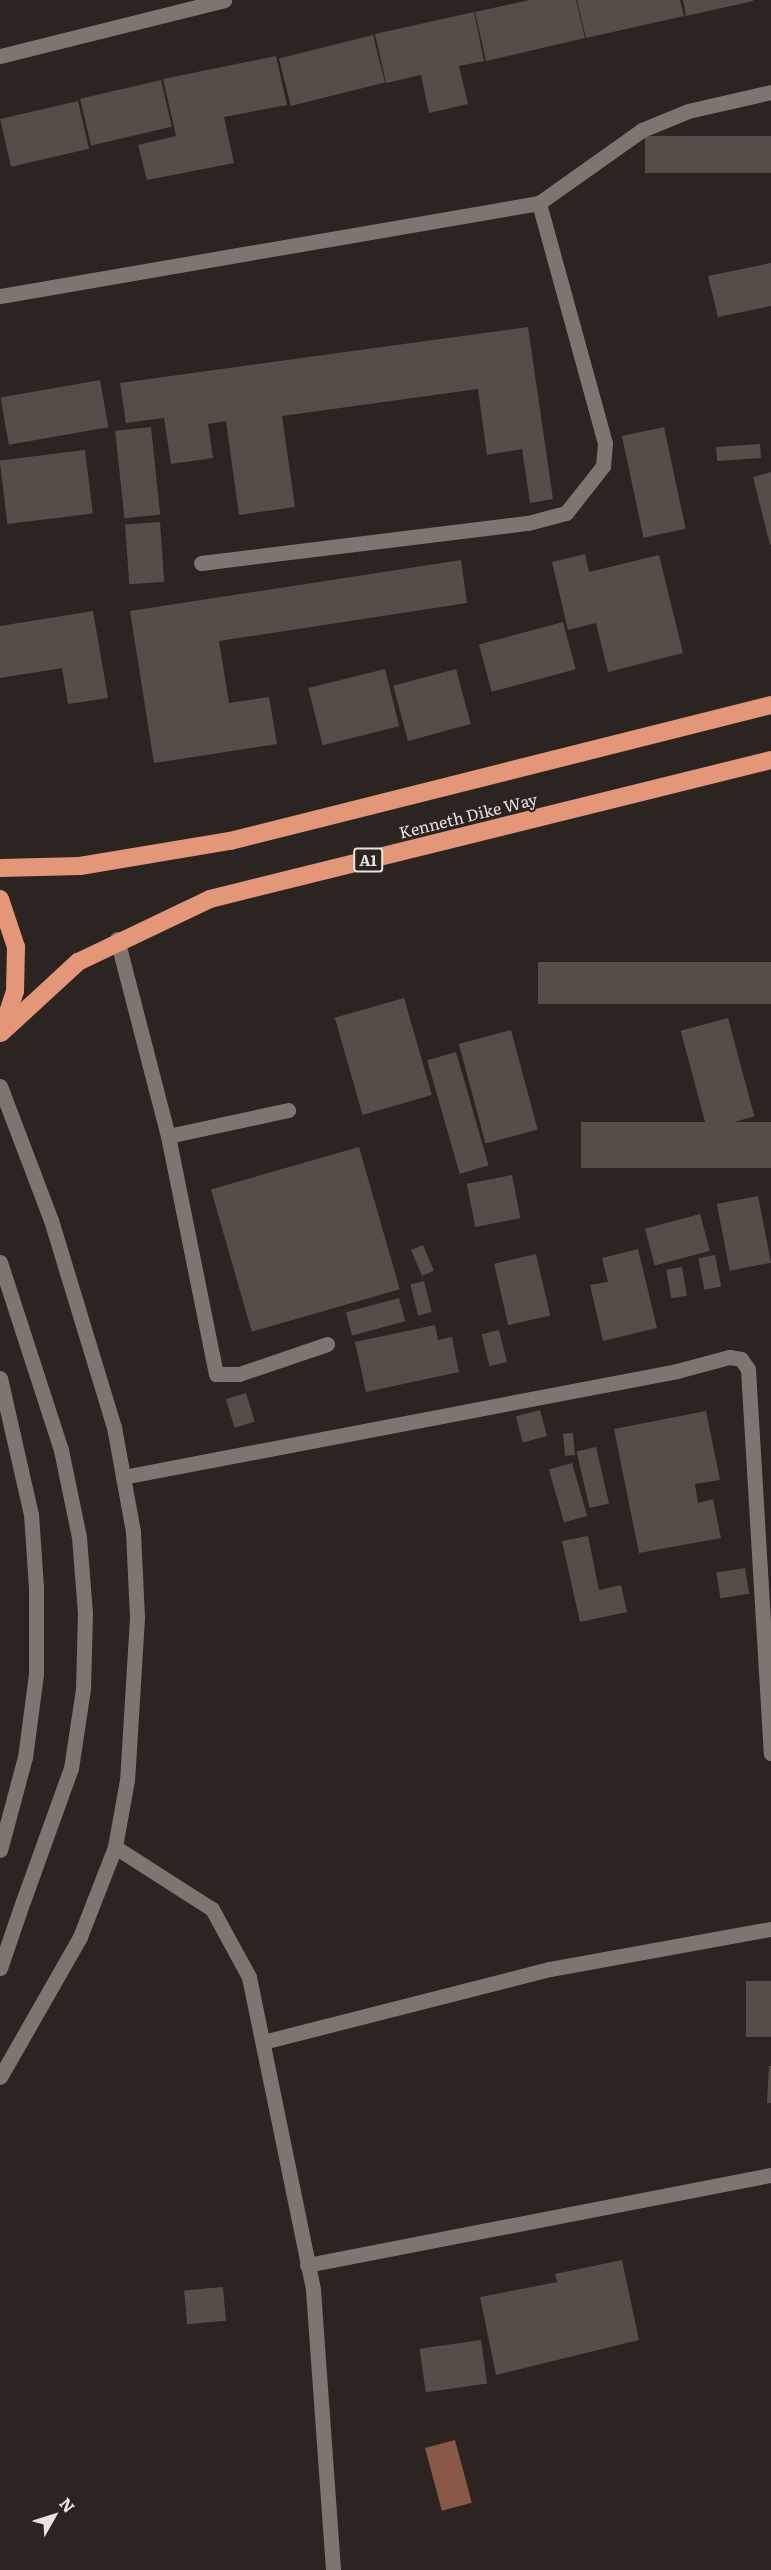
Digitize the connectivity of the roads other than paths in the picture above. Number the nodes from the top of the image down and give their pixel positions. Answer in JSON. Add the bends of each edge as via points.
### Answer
{"nodes":[{"id":1,"x":224,"y":0,"type":"edge"},
{"id":2,"x":0,"y":56,"type":"edge"},
{"id":3,"x":771,"y":92,"type":"edge"},
{"id":4,"x":539,"y":203,"type":"junction"},
{"id":5,"x":0,"y":296,"type":"edge"},
{"id":6,"x":201,"y":564,"type":"dead end"},
{"id":7,"x":771,"y":705,"type":"edge"},
{"id":8,"x":771,"y":760,"type":"edge"},
{"id":9,"x":0,"y":868,"type":"edge"},
{"id":10,"x":0,"y":898,"type":"edge"},
{"id":11,"x":117,"y":939,"type":"junction"},
{"id":12,"x":0,"y":1034,"type":"edge"},
{"id":13,"x":0,"y":1086,"type":"edge"},
{"id":14,"x":288,"y":1110,"type":"dead end"},
{"id":15,"x":168,"y":1136,"type":"junction"},
{"id":16,"x":0,"y":1262,"type":"edge"},
{"id":17,"x":327,"y":1344,"type":"dead end"},
{"id":18,"x":0,"y":1378,"type":"edge"},
{"id":19,"x":123,"y":1477,"type":"junction"},
{"id":20,"x":771,"y":1753,"type":"edge"},
{"id":21,"x":115,"y":1847,"type":"junction"},
{"id":22,"x":0,"y":1850,"type":"edge"},
{"id":23,"x":771,"y":1929,"type":"edge"},
{"id":24,"x":0,"y":1968,"type":"edge"},
{"id":25,"x":263,"y":2042,"type":"junction"},
{"id":26,"x":0,"y":2077,"type":"edge"},
{"id":27,"x":771,"y":2175,"type":"edge"},
{"id":28,"x":308,"y":2265,"type":"junction"},
{"id":29,"x":333,"y":2570,"type":"edge"}],
"edges":[{"from":1,"to":2,"type":"street"},
{"from":3,"to":4,"type":"street","via":[[688,111],[642,130]]},
{"from":4,"to":5,"type":"street"},
{"from":4,"to":6,"type":"street","via":[[605,443],[603,466],[566,513],[528,523]]},
{"from":7,"to":9,"type":"highway","name":"Kenneth Dike Way","via":[[230,841],[97,864]]},
{"from":8,"to":11,"type":"highway","name":"Kenneth Dike Way","number":"A1","via":[[210,899]]},
{"from":10,"to":12,"type":"highway","via":[[16,947],[15,991]]},
{"from":11,"to":12,"type":"highway","name":"Kenneth Dike Way","number":"A1","via":[[45,988]]},
{"from":11,"to":15,"type":"street"},
{"from":13,"to":19,"type":"street","via":[[51,1220],[114,1427]]},
{"from":14,"to":15,"type":"street"},
{"from":15,"to":17,"type":"street","via":[[216,1374],[239,1374]]},
{"from":16,"to":24,"type":"street","via":[[61,1450],[79,1537],[85,1613],[83,1689],[71,1767]]},
{"from":18,"to":22,"type":"street","via":[[31,1514],[36,1587],[32,1710]]},
{"from":19,"to":20,"type":"street","via":[[677,1371],[729,1357],[741,1359],[748,1369]]},
{"from":19,"to":21,"type":"street","via":[[133,1532],[137,1618],[127,1780]]},
{"from":21,"to":25,"type":"street","via":[[212,1909],[249,1977]]},
{"from":21,"to":26,"type":"street","via":[[80,1937]]},
{"from":23,"to":25,"type":"street","via":[[550,1969]]},
{"from":25,"to":28,"type":"street"},
{"from":27,"to":28,"type":"street"},
{"from":28,"to":29,"type":"street"}]}
